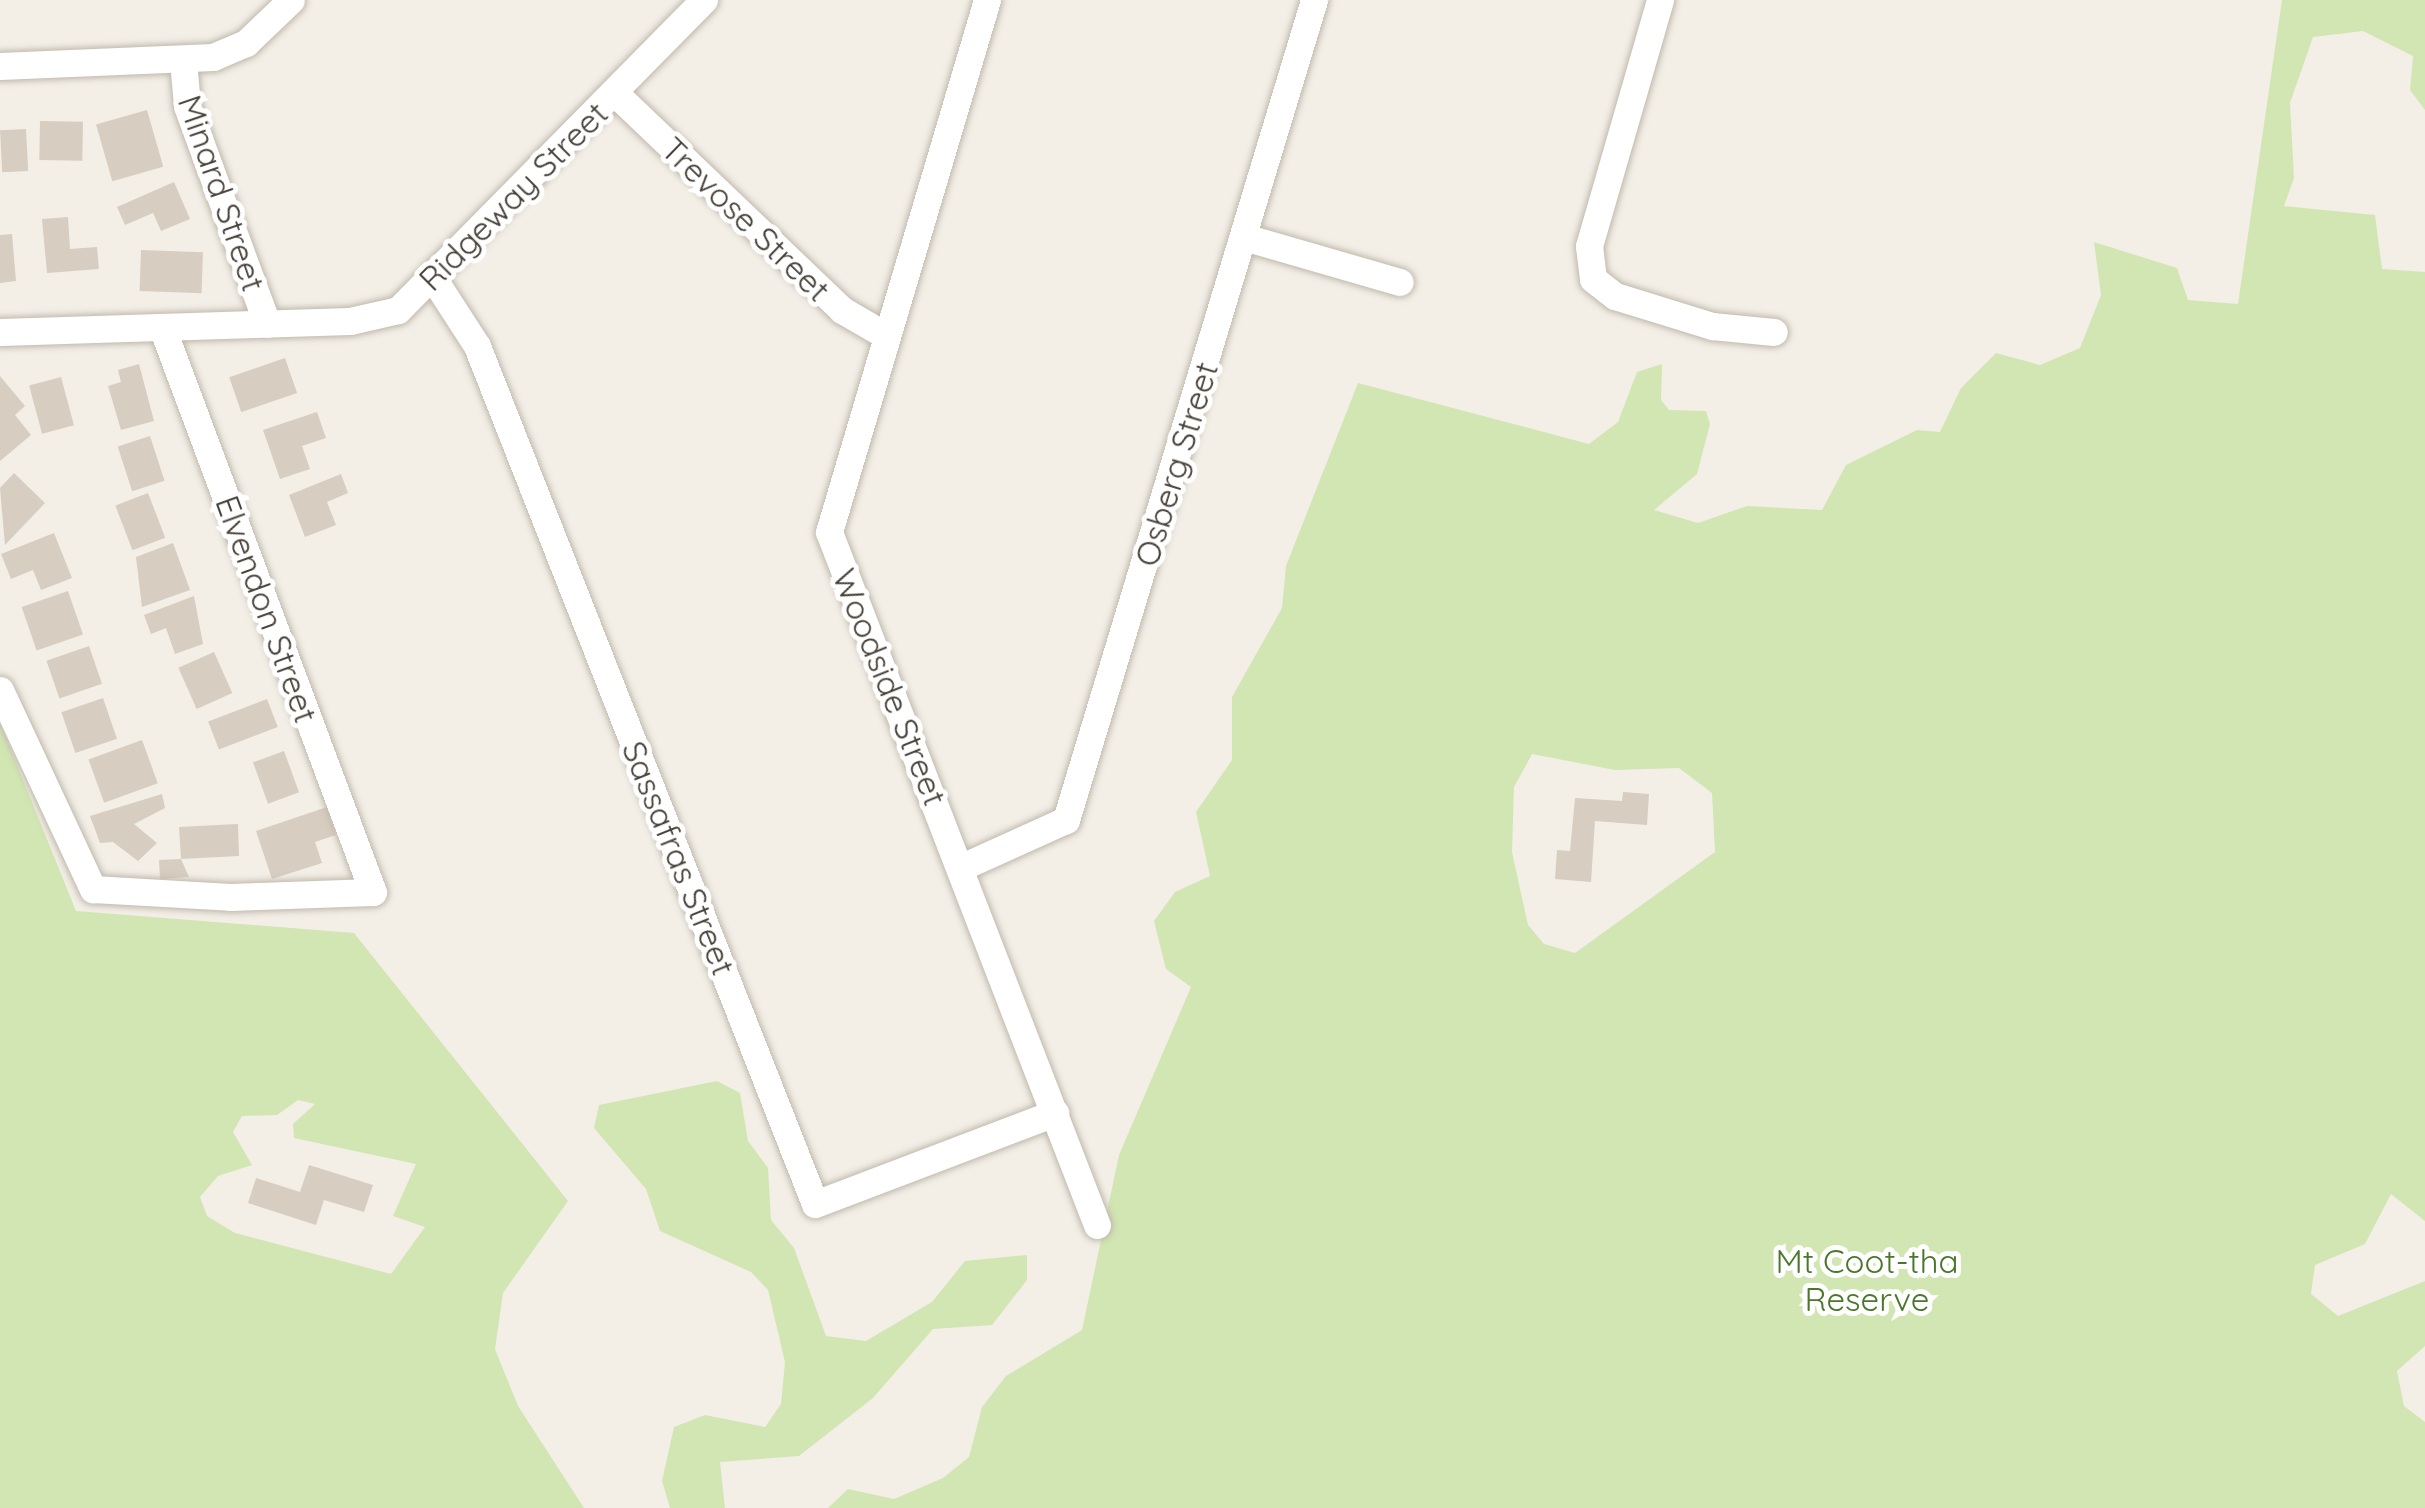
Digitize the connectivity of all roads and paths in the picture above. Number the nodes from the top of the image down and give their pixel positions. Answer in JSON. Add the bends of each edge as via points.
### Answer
{"nodes":[{"id":1,"x":291,"y":0,"type":"edge"},
{"id":2,"x":704,"y":0,"type":"edge"},
{"id":3,"x":987,"y":0,"type":"edge"},
{"id":4,"x":1314,"y":0,"type":"edge"},
{"id":5,"x":1660,"y":0,"type":"edge"},
{"id":6,"x":183,"y":60,"type":"junction"},
{"id":7,"x":0,"y":66,"type":"edge"},
{"id":8,"x":615,"y":93,"type":"junction"},
{"id":9,"x":1244,"y":237,"type":"junction"},
{"id":10,"x":434,"y":281,"type":"junction"},
{"id":11,"x":1400,"y":282,"type":"dead end"},
{"id":12,"x":267,"y":324,"type":"junction"},
{"id":13,"x":162,"y":327,"type":"junction"},
{"id":14,"x":0,"y":332,"type":"edge"},
{"id":15,"x":1774,"y":332,"type":"dead end"},
{"id":16,"x":885,"y":335,"type":"junction"},
{"id":17,"x":0,"y":690,"type":"edge"},
{"id":18,"x":964,"y":866,"type":"junction"},
{"id":19,"x":1055,"y":1113,"type":"junction"},
{"id":20,"x":1097,"y":1225,"type":"dead end"}],
"edges":[{"from":1,"to":6,"type":"street","via":[[246,43]]},
{"from":2,"to":8,"type":"street","name":"Ridgeway Street"},
{"from":3,"to":16,"type":"street","name":"Woodside Street"},
{"from":4,"to":9,"type":"street","name":"Osberg Street"},
{"from":5,"to":15,"type":"street","via":[[1588,246],[1593,279],[1615,296],[1712,326]]},
{"from":6,"to":7,"type":"street"},
{"from":6,"to":12,"type":"street","name":"Minard Street","via":[[187,106]]},
{"from":8,"to":10,"type":"street","name":"Ridgeway Street"},
{"from":8,"to":16,"type":"street","name":"Trevose Street","via":[[842,310]]},
{"from":9,"to":11,"type":"street"},
{"from":9,"to":18,"type":"street","name":"Osberg Street","via":[[1066,820]]},
{"from":10,"to":12,"type":"street","name":"Ridgeway Street","via":[[398,310]]},
{"from":10,"to":19,"type":"street","name":"Sassafras Street","via":[[477,346],[815,1204]]},
{"from":12,"to":13,"type":"street","name":"Ridgeway Street"},
{"from":13,"to":14,"type":"street","name":"Ridgeway Street"},
{"from":13,"to":17,"type":"street","name":"Elvendon Street","via":[[373,892],[230,897],[93,889]]},
{"from":16,"to":18,"type":"street","name":"Woodside Street","via":[[830,532]]},
{"from":18,"to":19,"type":"street","name":"Woodside Street"},
{"from":19,"to":20,"type":"street","name":"Woodside Street"}]}
